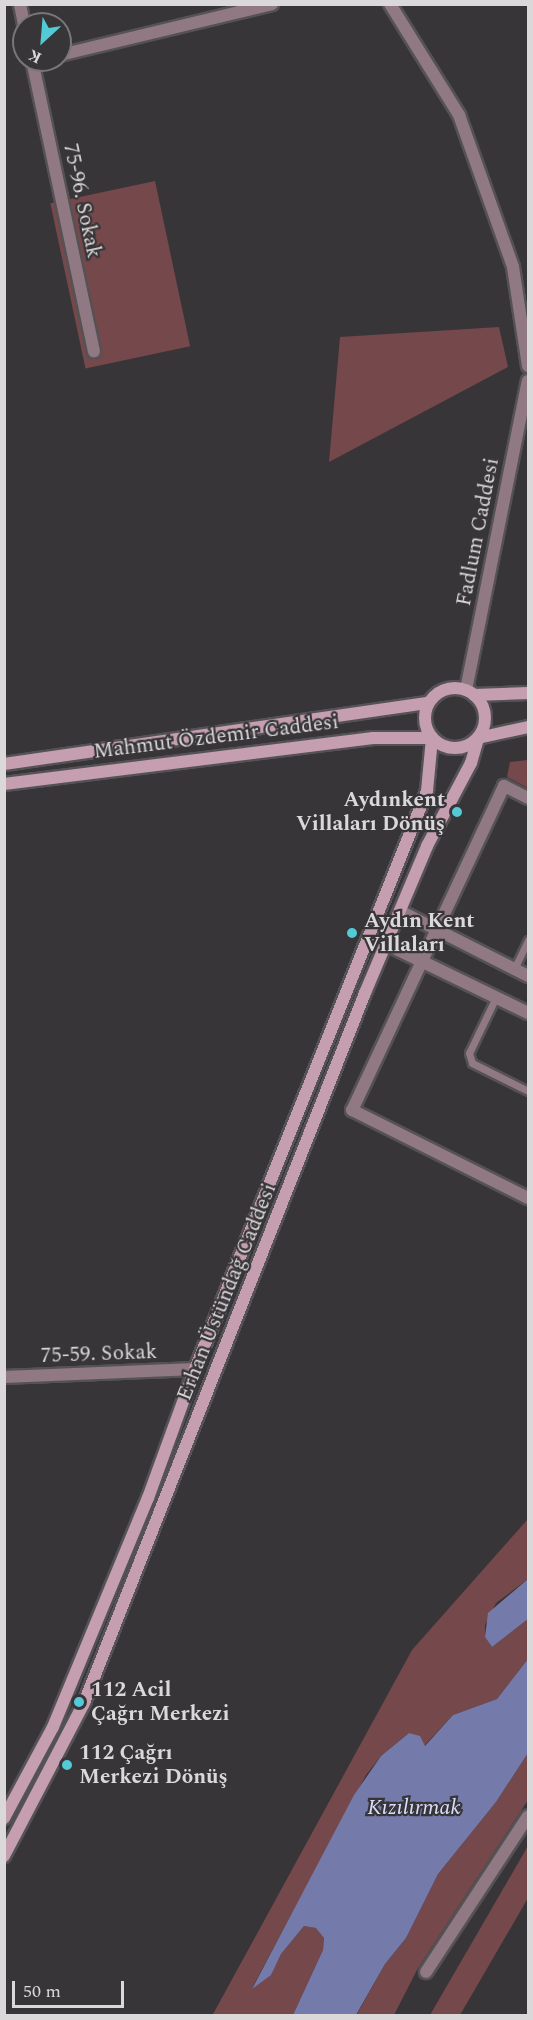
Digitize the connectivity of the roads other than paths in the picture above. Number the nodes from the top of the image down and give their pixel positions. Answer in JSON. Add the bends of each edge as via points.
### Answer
{"nodes":[{"id":1,"x":272,"y":4,"type":"edge"},
{"id":2,"x":390,"y":4,"type":"edge"},
{"id":3,"x":72,"y":52,"type":"edge"},
{"id":4,"x":37,"y":72,"type":"edge"},
{"id":5,"x":94,"y":351,"type":"dead end"},
{"id":6,"x":528,"y":366,"type":"edge"},
{"id":7,"x":528,"y":381,"type":"edge"},
{"id":8,"x":470,"y":693,"type":"junction"},
{"id":9,"x":528,"y":693,"type":"edge"},
{"id":10,"x":429,"y":703,"type":"junction"},
{"id":11,"x":528,"y":727,"type":"edge"},
{"id":12,"x":432,"y":738,"type":"junction"},
{"id":13,"x":478,"y":738,"type":"junction"},
{"id":14,"x":4,"y":764,"type":"edge"},
{"id":15,"x":4,"y":784,"type":"edge"},
{"id":16,"x":528,"y":798,"type":"edge"},
{"id":17,"x":400,"y":911,"type":"junction"},
{"id":18,"x":438,"y":930,"type":"junction"},
{"id":19,"x":528,"y":940,"type":"edge"},
{"id":20,"x":386,"y":945,"type":"junction"},
{"id":21,"x":422,"y":962,"type":"junction"},
{"id":22,"x":514,"y":969,"type":"junction"},
{"id":23,"x":528,"y":976,"type":"edge"},
{"id":24,"x":495,"y":997,"type":"junction"},
{"id":25,"x":528,"y":1013,"type":"edge"},
{"id":26,"x":528,"y":1091,"type":"edge"},
{"id":27,"x":528,"y":1198,"type":"edge"},
{"id":28,"x":195,"y":1369,"type":"junction"},
{"id":29,"x":4,"y":1377,"type":"edge"},
{"id":30,"x":528,"y":1816,"type":"edge"},
{"id":31,"x":4,"y":1818,"type":"edge"},
{"id":32,"x":4,"y":1856,"type":"edge"},
{"id":33,"x":426,"y":1972,"type":"dead end"}],
"edges":[{"from":1,"to":3,"type":"street"},
{"from":2,"to":6,"type":"street","via":[[459,115],[513,267]]},
{"from":4,"to":5,"type":"street","name":"75-96. Sokak"},
{"from":7,"to":8,"type":"street","name":"Fadlum Caddesi"},
{"from":8,"to":9,"type":"street"},
{"from":8,"to":10,"type":"street","via":[[445,690]]},
{"from":8,"to":13,"type":"street","via":[[484,711]]},
{"from":10,"to":12,"type":"street","via":[[425,723]]},
{"from":10,"to":14,"type":"street","name":"Mahmut Özdemir Caddesi"},
{"from":11,"to":13,"type":"street"},
{"from":12,"to":13,"type":"street","via":[[453,748]]},
{"from":12,"to":15,"type":"street","name":"Mahmut Özdemir Caddesi","via":[[373,738]]},
{"from":12,"to":28,"type":"street","name":"Erhan Üstündağ Caddesi","via":[[427,791]]},
{"from":13,"to":17,"type":"street","name":"Erhan Üstündağ Caddesi","via":[[471,763],[444,810]]},
{"from":16,"to":18,"type":"street","via":[[504,786]]},
{"from":17,"to":18,"type":"street"},
{"from":17,"to":20,"type":"street","name":"Erhan Üstündağ Caddesi"},
{"from":18,"to":21,"type":"street"},
{"from":18,"to":22,"type":"street"},
{"from":19,"to":22,"type":"lane"},
{"from":20,"to":21,"type":"street"},
{"from":20,"to":32,"type":"street","name":"Erhan Üstündağ Caddesi","via":[[84,1703]]},
{"from":21,"to":24,"type":"street"},
{"from":21,"to":27,"type":"street","via":[[352,1110]]},
{"from":22,"to":23,"type":"street"},
{"from":24,"to":25,"type":"street"},
{"from":24,"to":26,"type":"lane","via":[[469,1053],[472,1063]]},
{"from":28,"to":29,"type":"street","name":"75-59. Sokak"},
{"from":28,"to":31,"type":"street","name":"Erhan Üstündağ Caddesi","via":[[85,1654],[53,1727]]},
{"from":30,"to":33,"type":"street"}]}
